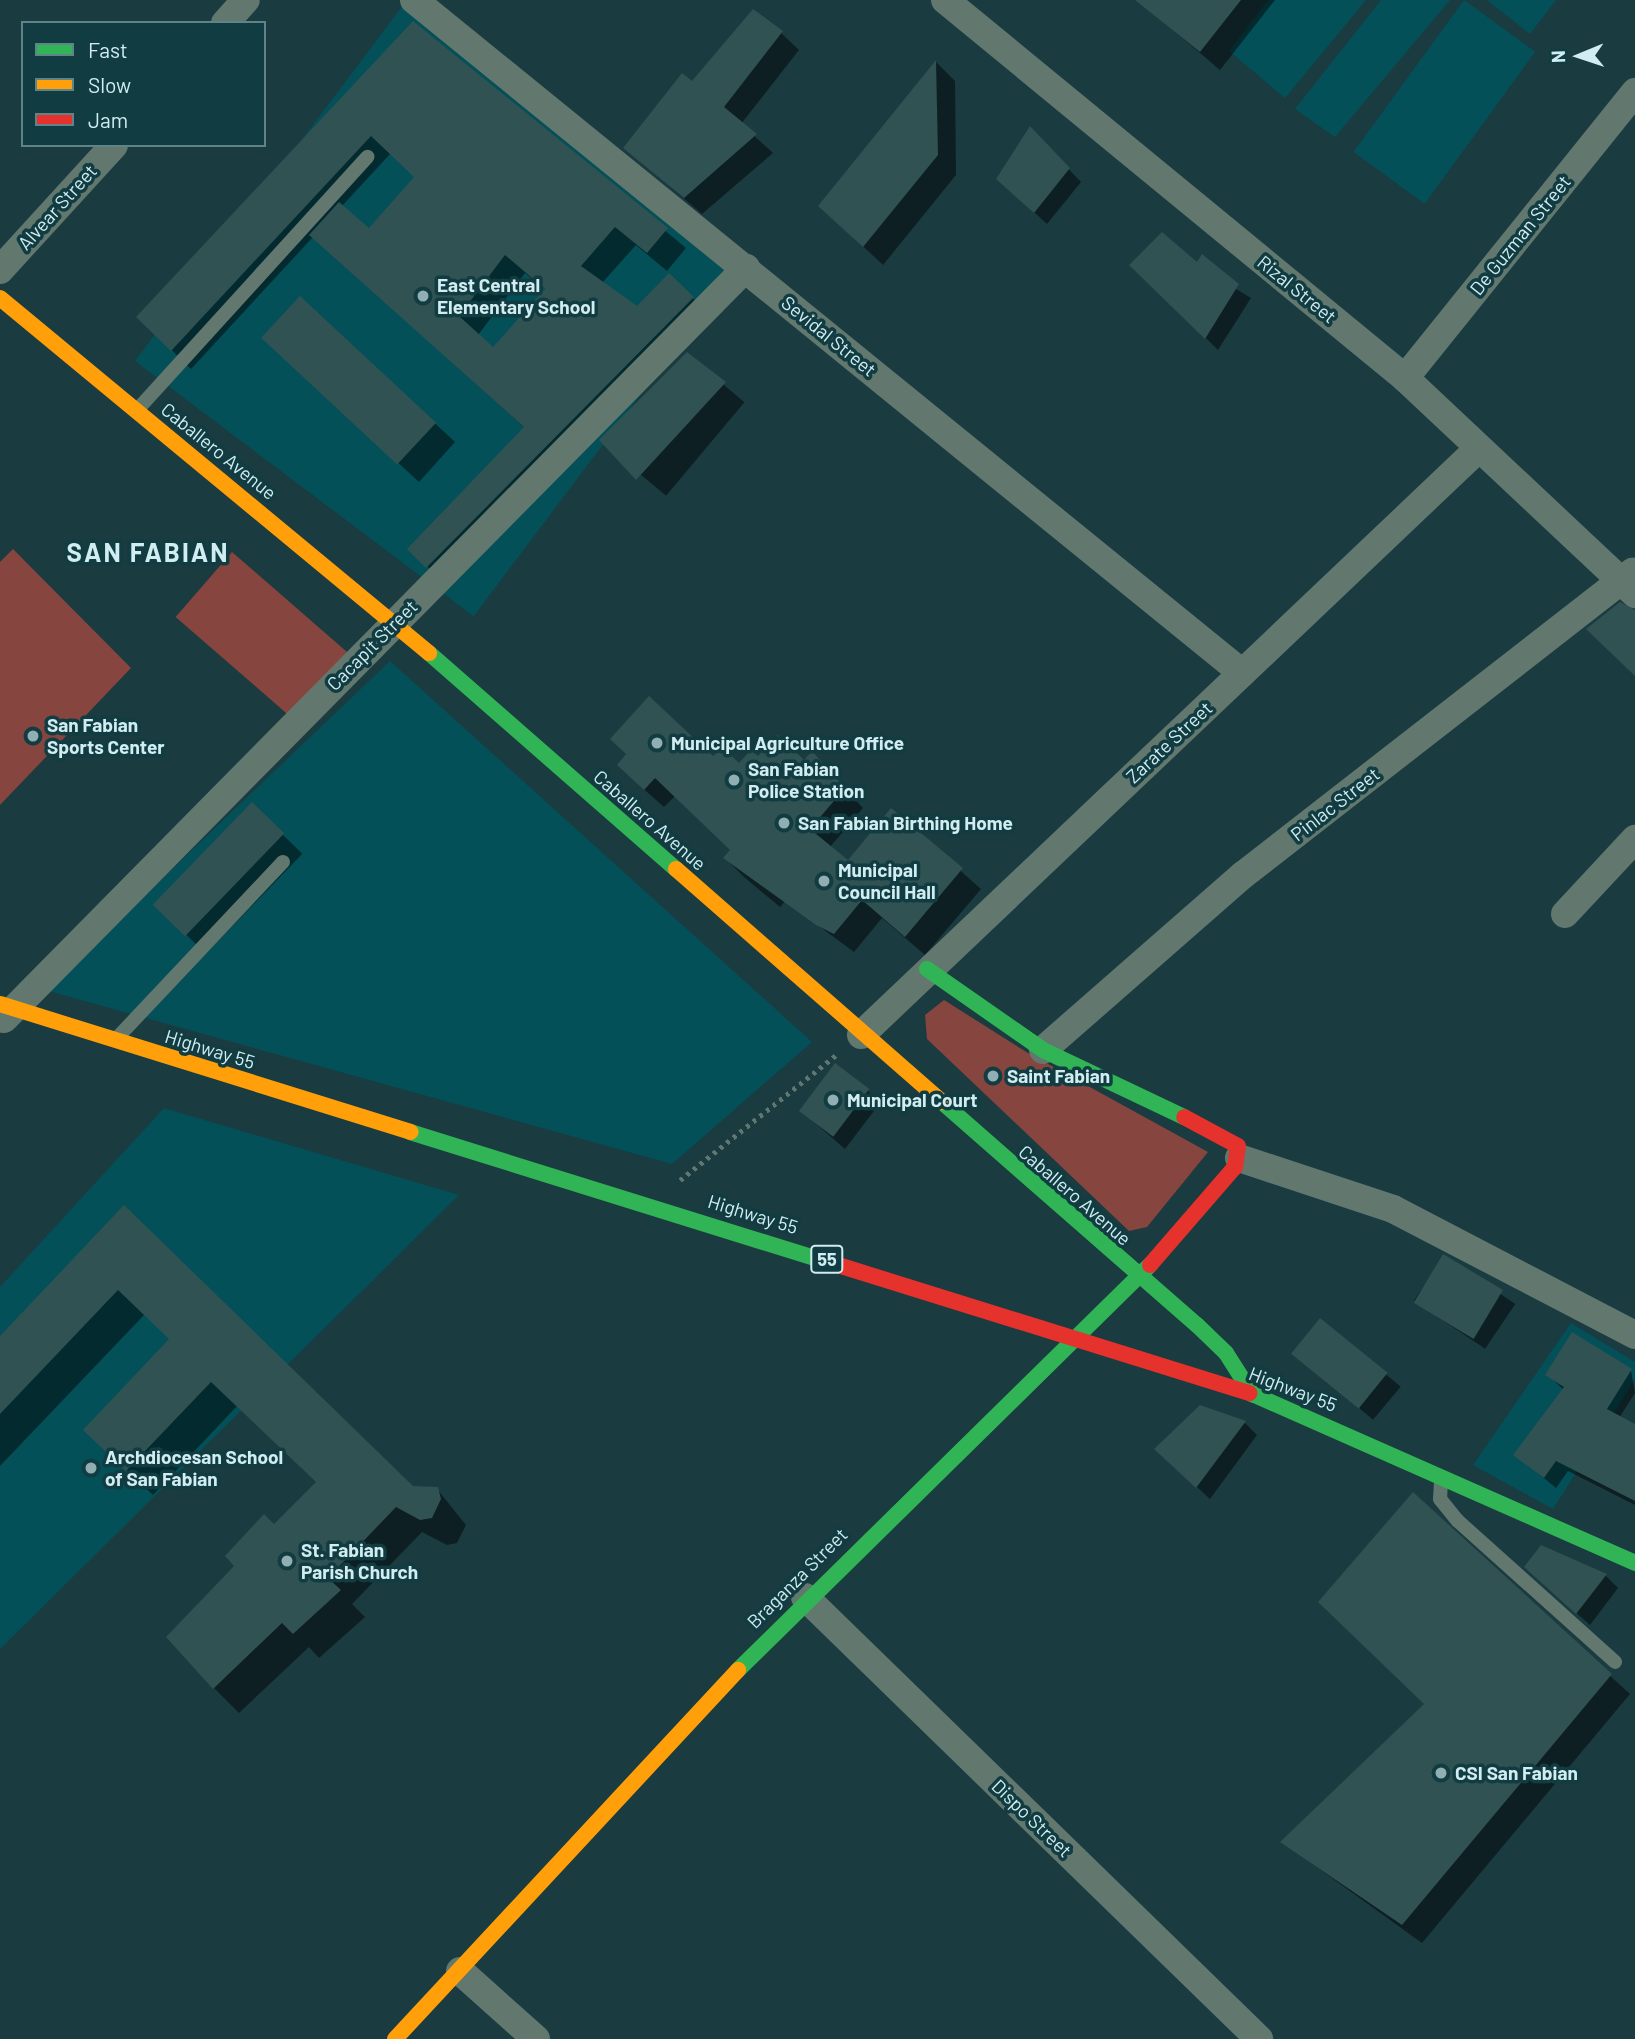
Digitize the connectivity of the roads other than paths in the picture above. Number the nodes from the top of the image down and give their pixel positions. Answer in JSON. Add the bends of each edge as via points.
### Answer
{"nodes":[{"id":1,"x":246,"y":0,"type":"edge"},
{"id":2,"x":414,"y":0,"type":"edge"},
{"id":3,"x":945,"y":0,"type":"edge"},
{"id":4,"x":227,"y":21,"type":"edge"},
{"id":5,"x":1635,"y":92,"type":"edge"},
{"id":6,"x":112,"y":147,"type":"edge"},
{"id":7,"x":367,"y":157,"type":"dead end"},
{"id":8,"x":746,"y":268,"type":"junction"},
{"id":9,"x":0,"y":270,"type":"edge"},
{"id":10,"x":0,"y":298,"type":"edge"},
{"id":11,"x":1405,"y":379,"type":"junction"},
{"id":12,"x":137,"y":411,"type":"junction"},
{"id":13,"x":1478,"y":449,"type":"junction"},
{"id":14,"x":1630,"y":581,"type":"edge"},
{"id":15,"x":395,"y":622,"type":"junction"},
{"id":16,"x":1242,"y":674,"type":"junction"},
{"id":17,"x":1635,"y":839,"type":"edge"},
{"id":18,"x":283,"y":862,"type":"dead end"},
{"id":19,"x":1566,"y":914,"type":"dead end"},
{"id":20,"x":927,"y":969,"type":"junction"},
{"id":21,"x":4,"y":1013,"type":"edge"},
{"id":22,"x":861,"y":1035,"type":"junction"},
{"id":23,"x":114,"y":1041,"type":"junction"},
{"id":24,"x":1043,"y":1050,"type":"junction"},
{"id":25,"x":1239,"y":1158,"type":"junction"},
{"id":26,"x":1137,"y":1278,"type":"junction"},
{"id":27,"x":1635,"y":1335,"type":"edge"},
{"id":28,"x":1074,"y":1338,"type":"junction"},
{"id":29,"x":1252,"y":1394,"type":"junction"},
{"id":30,"x":1441,"y":1473,"type":"junction"},
{"id":31,"x":1635,"y":1563,"type":"edge"},
{"id":32,"x":805,"y":1597,"type":"junction"},
{"id":33,"x":1615,"y":1662,"type":"dead end"},
{"id":34,"x":460,"y":1971,"type":"junction"},
{"id":35,"x":396,"y":2039,"type":"edge"},
{"id":36,"x":536,"y":2039,"type":"edge"},
{"id":37,"x":1259,"y":2039,"type":"edge"}],
"edges":[{"from":1,"to":4,"type":"street"},
{"from":2,"to":8,"type":"street","name":"Sevidal Street"},
{"from":3,"to":11,"type":"street","name":"Rizal Street"},
{"from":5,"to":11,"type":"street","name":"De Guzman Street"},
{"from":6,"to":9,"type":"street","name":"Alvear Street"},
{"from":7,"to":12,"type":"lane"},
{"from":8,"to":15,"type":"street","name":"Cacapit Street"},
{"from":8,"to":16,"type":"street","name":"Sevidal Street"},
{"from":10,"to":12,"type":"main road","name":"Caballero Avenue"},
{"from":11,"to":13,"type":"street","name":"Rizal Street"},
{"from":12,"to":15,"type":"main road","name":"Caballero Avenue"},
{"from":13,"to":14,"type":"street","name":"Rizal Street"},
{"from":13,"to":16,"type":"street","name":"Zarate Street"},
{"from":14,"to":24,"type":"street","name":"Pinlac Street","via":[[1244,875]]},
{"from":15,"to":21,"type":"street","name":"Cacapit Street"},
{"from":15,"to":22,"type":"main road","name":"Caballero Avenue"},
{"from":16,"to":20,"type":"street","name":"Zarate Street"},
{"from":17,"to":19,"type":"street"},
{"from":18,"to":23,"type":"lane"},
{"from":20,"to":22,"type":"street","name":"Zarate Street"},
{"from":20,"to":24,"type":"main road"},
{"from":21,"to":23,"type":"main road","name":"Highway 55","number":"55"},
{"from":22,"to":26,"type":"main road","name":"Caballero Avenue"},
{"from":23,"to":28,"type":"main road","name":"Highway 55","number":"55"},
{"from":24,"to":25,"type":"main road","via":[[1217,1132],[1238,1146]]},
{"from":25,"to":26,"type":"main road","name":"Braganza Street","via":[[1215,1195]]},
{"from":25,"to":27,"type":"street","via":[[1393,1209]]},
{"from":26,"to":28,"type":"main road","name":"Braganza Street"},
{"from":26,"to":29,"type":"main road","name":"Caballero Avenue","via":[[1226,1353]]},
{"from":28,"to":29,"type":"main road","name":"Highway 55","number":"55"},
{"from":28,"to":32,"type":"main road","name":"Braganza Street"},
{"from":29,"to":30,"type":"main road","name":"Highway 55","number":"55"},
{"from":30,"to":31,"type":"main road","name":"Highway 55","number":"55"},
{"from":30,"to":33,"type":"lane","via":[[1440,1499],[1458,1521]]},
{"from":32,"to":34,"type":"main road","name":"Braganza Street"},
{"from":32,"to":37,"type":"street","name":"Dispo Street"},
{"from":34,"to":35,"type":"main road","name":"Braganza Street"},
{"from":34,"to":36,"type":"street"}]}
